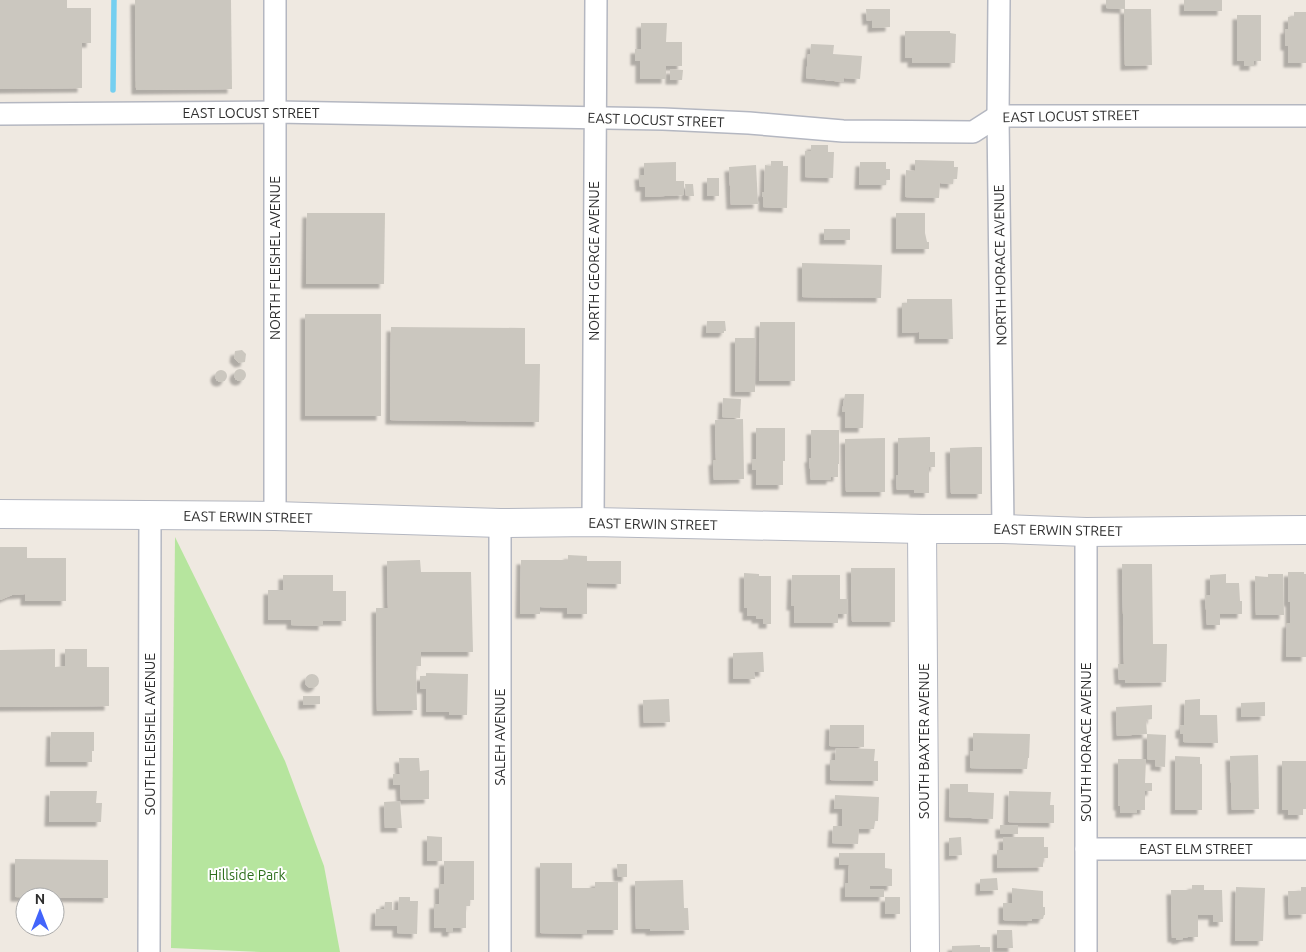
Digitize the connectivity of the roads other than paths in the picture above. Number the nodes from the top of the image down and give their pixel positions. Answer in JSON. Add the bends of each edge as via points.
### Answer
{"nodes":[{"id":1,"x":275,"y":0,"type":"edge"},
{"id":2,"x":596,"y":0,"type":"edge"},
{"id":3,"x":999,"y":0,"type":"edge"},
{"id":4,"x":276,"y":112,"type":"junction"},
{"id":5,"x":0,"y":114,"type":"edge"},
{"id":6,"x":998,"y":116,"type":"junction"},
{"id":7,"x":1306,"y":116,"type":"edge"},
{"id":8,"x":595,"y":118,"type":"junction"},
{"id":9,"x":0,"y":514,"type":"edge"},
{"id":10,"x":150,"y":515,"type":"junction"},
{"id":11,"x":275,"y":516,"type":"junction"},
{"id":12,"x":593,"y":522,"type":"junction"},
{"id":13,"x":500,"y":523,"type":"junction"},
{"id":14,"x":922,"y":529,"type":"junction"},
{"id":15,"x":1003,"y":529,"type":"junction"},
{"id":16,"x":1306,"y":530,"type":"edge"},
{"id":17,"x":1086,"y":532,"type":"junction"},
{"id":18,"x":1086,"y":849,"type":"junction"},
{"id":19,"x":1306,"y":849,"type":"edge"},
{"id":20,"x":149,"y":952,"type":"edge"},
{"id":21,"x":500,"y":952,"type":"edge"},
{"id":22,"x":925,"y":952,"type":"edge"},
{"id":23,"x":1086,"y":952,"type":"edge"}],
"edges":[{"from":1,"to":4,"type":"street","name":"NORTH FLEISHEL AVENUE"},
{"from":2,"to":8,"type":"street","name":"NORTH GEORGE AVENUE"},
{"from":3,"to":6,"type":"street","name":"NORTH HORACE AVENUE"},
{"from":4,"to":5,"type":"street","name":"EAST LOCUST STREET"},
{"from":4,"to":8,"type":"street","name":"EAST LOCUST STREET"},
{"from":4,"to":11,"type":"street","name":"NORTH FLEISHEL AVENUE"},
{"from":6,"to":7,"type":"street","name":"EAST LOCUST STREET"},
{"from":6,"to":8,"type":"street","name":"EAST LOCUST STREET","via":[[973,132],[843,131],[740,122]]},
{"from":6,"to":15,"type":"street","name":"NORTH HORACE AVENUE"},
{"from":8,"to":12,"type":"street","name":"NORTH GEORGE AVENUE"},
{"from":9,"to":10,"type":"main road","name":"EAST ERWIN STREET"},
{"from":10,"to":11,"type":"main road","name":"EAST ERWIN STREET"},
{"from":10,"to":20,"type":"street","name":"SOUTH FLEISHEL AVENUE"},
{"from":11,"to":13,"type":"main road","name":"EAST ERWIN STREET"},
{"from":12,"to":13,"type":"main road","name":"EAST ERWIN STREET"},
{"from":12,"to":14,"type":"main road","name":"EAST ERWIN STREET"},
{"from":13,"to":21,"type":"street","name":"SALEH AVENUE"},
{"from":14,"to":15,"type":"main road","name":"EAST ERWIN STREET"},
{"from":14,"to":22,"type":"main road","name":"SOUTH BAXTER AVENUE"},
{"from":15,"to":17,"type":"main road","name":"EAST ERWIN STREET"},
{"from":16,"to":17,"type":"main road","name":"EAST ERWIN STREET"},
{"from":17,"to":18,"type":"street","name":"SOUTH HORACE AVENUE"},
{"from":18,"to":19,"type":"street","name":"EAST ELM STREET"},
{"from":18,"to":23,"type":"street","name":"SOUTH HORACE AVENUE"}]}
